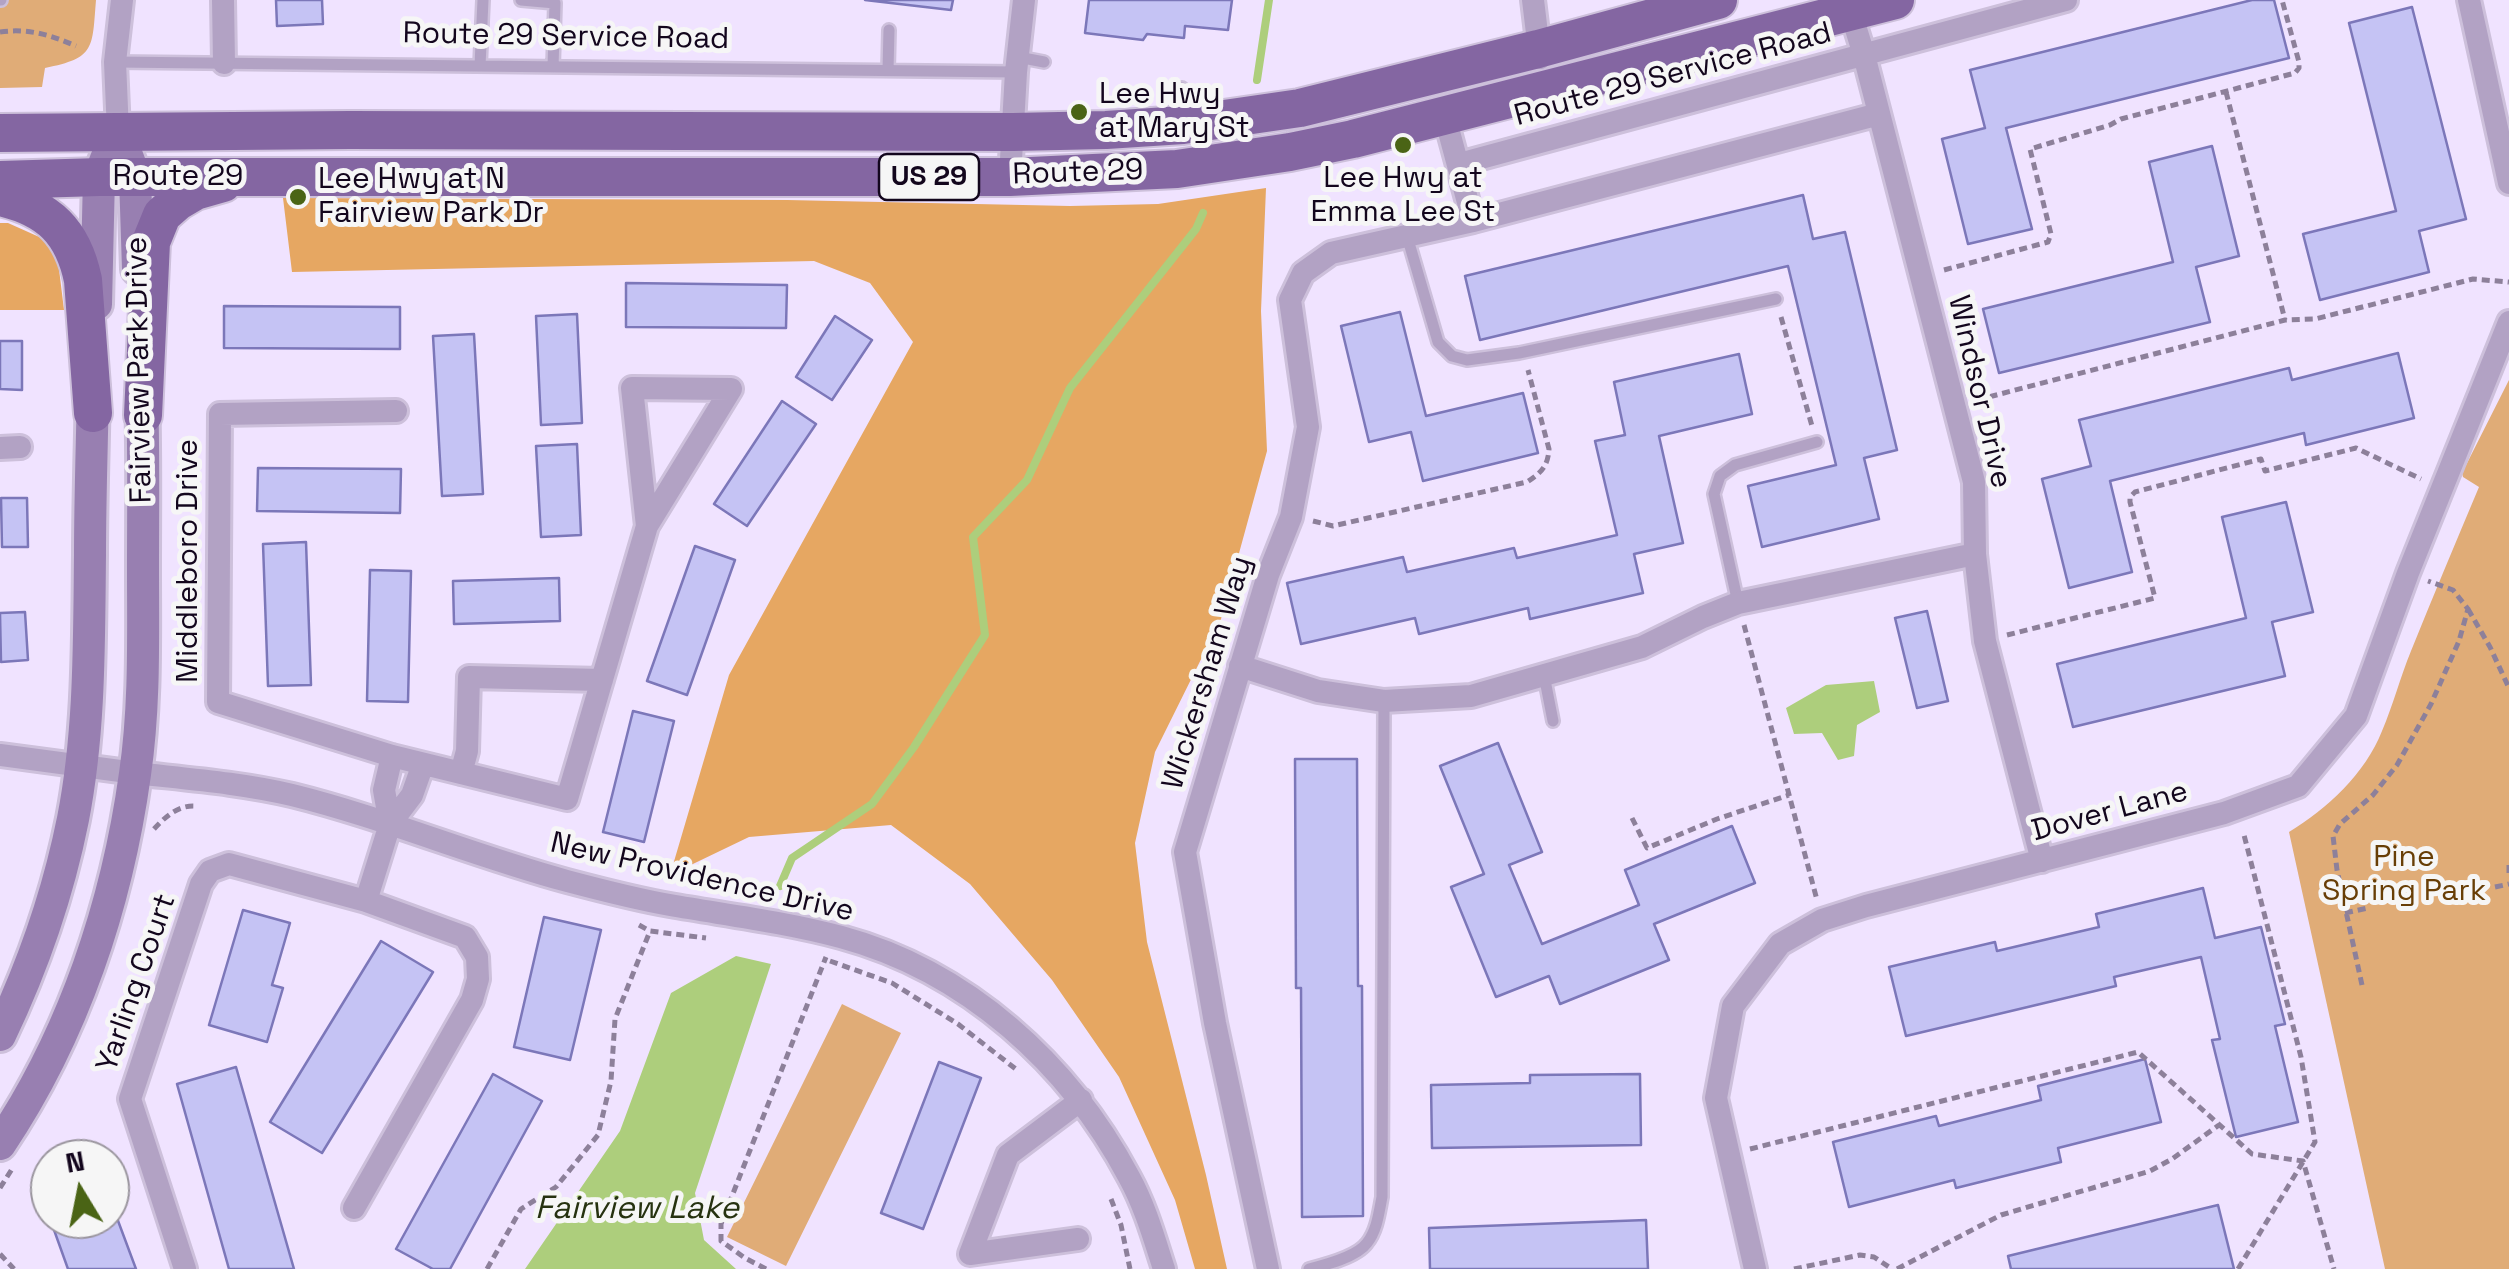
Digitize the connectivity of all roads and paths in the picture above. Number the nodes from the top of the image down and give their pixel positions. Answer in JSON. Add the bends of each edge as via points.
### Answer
{"nodes":[{"id":1,"x":122,"y":0,"type":"edge"},
{"id":2,"x":223,"y":0,"type":"edge"},
{"id":3,"x":484,"y":0,"type":"edge"},
{"id":4,"x":521,"y":0,"type":"edge"},
{"id":5,"x":1024,"y":0,"type":"edge"},
{"id":6,"x":1533,"y":0,"type":"edge"},
{"id":7,"x":1718,"y":0,"type":"edge"},
{"id":8,"x":1895,"y":0,"type":"edge"},
{"id":9,"x":2066,"y":0,"type":"edge"},
{"id":10,"x":2282,"y":0,"type":"edge"},
{"id":11,"x":2469,"y":0,"type":"edge"},
{"id":12,"x":1849,"y":6,"type":"edge"},
{"id":13,"x":889,"y":30,"type":"dead end"},
{"id":14,"x":0,"y":32,"type":"edge"},
{"id":15,"x":76,"y":46,"type":"dead end"},
{"id":16,"x":1538,"y":49,"type":"junction"},
{"id":17,"x":1864,"y":55,"type":"junction"},
{"id":18,"x":116,"y":62,"type":"junction"},
{"id":19,"x":1044,"y":62,"type":"dead end"},
{"id":20,"x":224,"y":64,"type":"junction"},
{"id":21,"x":1017,"y":64,"type":"junction"},
{"id":22,"x":480,"y":66,"type":"junction"},
{"id":23,"x":553,"y":67,"type":"junction"},
{"id":24,"x":888,"y":70,"type":"junction"},
{"id":25,"x":1549,"y":90,"type":"junction"},
{"id":26,"x":2226,"y":92,"type":"junction"},
{"id":27,"x":1879,"y":114,"type":"junction"},
{"id":28,"x":1445,"y":117,"type":"junction"},
{"id":29,"x":118,"y":132,"type":"junction"},
{"id":30,"x":1013,"y":132,"type":"junction"},
{"id":31,"x":0,"y":133,"type":"edge"},
{"id":32,"x":1459,"y":164,"type":"junction"},
{"id":33,"x":258,"y":176,"type":"junction"},
{"id":34,"x":1010,"y":176,"type":"junction"},
{"id":35,"x":117,"y":177,"type":"junction"},
{"id":36,"x":0,"y":180,"type":"edge"},
{"id":37,"x":2509,"y":183,"type":"edge"},
{"id":38,"x":0,"y":197,"type":"edge"},
{"id":39,"x":1473,"y":221,"type":"junction"},
{"id":40,"x":1407,"y":236,"type":"junction"},
{"id":41,"x":1921,"y":276,"type":"junction"},
{"id":42,"x":2509,"y":282,"type":"edge"},
{"id":43,"x":1776,"y":300,"type":"joint"},
{"id":44,"x":2285,"y":320,"type":"junction"},
{"id":45,"x":2509,"y":322,"type":"edge"},
{"id":46,"x":1523,"y":352,"type":"junction"},
{"id":47,"x":1954,"y":404,"type":"junction"},
{"id":48,"x":396,"y":411,"type":"dead end"},
{"id":49,"x":93,"y":413,"type":"junction"},
{"id":50,"x":143,"y":415,"type":"junction"},
{"id":51,"x":1817,"y":442,"type":"joint"},
{"id":52,"x":2442,"y":489,"type":"junction"},
{"id":53,"x":1292,"y":516,"type":"junction"},
{"id":54,"x":648,"y":526,"type":"junction"},
{"id":55,"x":1974,"y":554,"type":"junction"},
{"id":56,"x":2408,"y":573,"type":"junction"},
{"id":57,"x":1738,"y":603,"type":"junction"},
{"id":58,"x":2468,"y":610,"type":"junction"},
{"id":59,"x":1986,"y":640,"type":"junction"},
{"id":60,"x":1240,"y":666,"type":"junction"},
{"id":61,"x":1544,"y":676,"type":"junction"},
{"id":62,"x":602,"y":680,"type":"junction"},
{"id":63,"x":2509,"y":688,"type":"edge"},
{"id":64,"x":1384,"y":701,"type":"junction"},
{"id":65,"x":1553,"y":721,"type":"dead end"},
{"id":66,"x":0,"y":755,"type":"edge"},
{"id":67,"x":392,"y":756,"type":"junction"},
{"id":68,"x":423,"y":764,"type":"junction"},
{"id":69,"x":81,"y":765,"type":"junction"},
{"id":70,"x":136,"y":773,"type":"junction"},
{"id":71,"x":460,"y":774,"type":"junction"},
{"id":72,"x":1789,"y":795,"type":"junction"},
{"id":73,"x":204,"y":807,"type":"dead end"},
{"id":74,"x":2237,"y":808,"type":"junction"},
{"id":75,"x":1632,"y":818,"type":"dead end"},
{"id":76,"x":390,"y":824,"type":"junction"},
{"id":77,"x":154,"y":830,"type":"dead end"},
{"id":78,"x":2042,"y":860,"type":"junction"},
{"id":79,"x":2509,"y":864,"type":"edge"},
{"id":80,"x":2509,"y":880,"type":"edge"},
{"id":81,"x":2495,"y":887,"type":"dead end"},
{"id":82,"x":366,"y":901,"type":"junction"},
{"id":83,"x":2368,"y":908,"type":"dead end"},
{"id":84,"x":2346,"y":912,"type":"junction"},
{"id":85,"x":1822,"y":920,"type":"junction"},
{"id":86,"x":632,"y":922,"type":"dead end"},
{"id":87,"x":650,"y":930,"type":"junction"},
{"id":88,"x":834,"y":935,"type":"junction"},
{"id":89,"x":706,"y":938,"type":"dead end"},
{"id":90,"x":824,"y":960,"type":"junction"},
{"id":91,"x":2362,"y":985,"type":"dead end"},
{"id":92,"x":0,"y":1034,"type":"edge"},
{"id":93,"x":1026,"y":1077,"type":"dead end"},
{"id":94,"x":1082,"y":1100,"type":"junction"},
{"id":95,"x":2219,"y":1126,"type":"junction"},
{"id":96,"x":8,"y":1153,"type":"edge"},
{"id":97,"x":1729,"y":1154,"type":"junction"},
{"id":98,"x":2303,"y":1161,"type":"junction"},
{"id":99,"x":0,"y":1188,"type":"edge"},
{"id":100,"x":1108,"y":1192,"type":"dead end"},
{"id":101,"x":354,"y":1208,"type":"dead end"},
{"id":102,"x":1078,"y":1239,"type":"dead end"},
{"id":103,"x":0,"y":1254,"type":"edge"},
{"id":104,"x":14,"y":1269,"type":"edge"},
{"id":105,"x":185,"y":1269,"type":"edge"},
{"id":106,"x":487,"y":1269,"type":"edge"},
{"id":107,"x":766,"y":1269,"type":"edge"},
{"id":108,"x":1130,"y":1269,"type":"edge"},
{"id":109,"x":1164,"y":1269,"type":"edge"},
{"id":110,"x":1268,"y":1269,"type":"edge"},
{"id":111,"x":1308,"y":1269,"type":"edge"},
{"id":112,"x":1756,"y":1269,"type":"edge"},
{"id":113,"x":1794,"y":1269,"type":"edge"},
{"id":114,"x":1894,"y":1269,"type":"edge"},
{"id":115,"x":2238,"y":1269,"type":"edge"},
{"id":116,"x":2334,"y":1269,"type":"edge"}],
"edges":[{"from":1,"to":18,"type":"street"},
{"from":2,"to":20,"type":"street"},
{"from":3,"to":22,"type":"lane"},
{"from":4,"to":23,"type":"lane","via":[[555,3]]},
{"from":5,"to":21,"type":"street"},
{"from":6,"to":16,"type":"street"},
{"from":7,"to":16,"type":"main road","name":"Route 29","number":"US 29"},
{"from":8,"to":12,"type":"main road","name":"Route 29","number":"US 29"},
{"from":9,"to":17,"type":"street","name":"Route 29 Service Road"},
{"from":10,"to":26,"type":"path","via":[[2299,68]]},
{"from":11,"to":37,"type":"street"},
{"from":12,"to":17,"type":"street","name":"Windsor Drive"},
{"from":12,"to":25,"type":"main road","name":"Route 29","number":"US 29"},
{"from":13,"to":24,"type":"lane"},
{"from":14,"to":15,"type":"path","via":[[45,33]]},
{"from":16,"to":25,"type":"street"},
{"from":16,"to":30,"type":"main road","name":"Route 29","number":"US 29","via":[[1300,108],[1182,106],[1106,130]]},
{"from":17,"to":27,"type":"street","name":"Windsor Drive"},
{"from":17,"to":32,"type":"street","name":"Route 29 Service Road"},
{"from":18,"to":20,"type":"lane","name":"Route 29 Service Road"},
{"from":18,"to":29,"type":"street"},
{"from":19,"to":21,"type":"lane","name":"Route 29 Service Road"},
{"from":20,"to":22,"type":"lane","name":"Route 29 Service Road"},
{"from":21,"to":24,"type":"lane","name":"Route 29 Service Road"},
{"from":21,"to":30,"type":"street"},
{"from":22,"to":23,"type":"lane","name":"Route 29 Service Road"},
{"from":23,"to":24,"type":"lane","name":"Route 29 Service Road"},
{"from":25,"to":28,"type":"main road","name":"Route 29","number":"US 29"},
{"from":26,"to":41,"type":"path","via":[[2030,149],[2048,242]]},
{"from":26,"to":44,"type":"path"},
{"from":27,"to":39,"type":"street","name":"Wickersham Way"},
{"from":27,"to":41,"type":"street","name":"Windsor Drive"},
{"from":28,"to":32,"type":"street"},
{"from":28,"to":34,"type":"main road","name":"Route 29","number":"US 29","via":[[1216,164]]},
{"from":29,"to":30,"type":"main road","name":"Route 29","number":"US 29"},
{"from":29,"to":31,"type":"main road","name":"Route 29","number":"US 29"},
{"from":29,"to":35,"type":"main road","name":"Fairview Park Drive"},
{"from":30,"to":34,"type":"street"},
{"from":32,"to":39,"type":"street"},
{"from":33,"to":34,"type":"main road","name":"Route 29","number":"US 29"},
{"from":33,"to":35,"type":"main road","name":"Route 29","number":"US 29"},
{"from":33,"to":50,"type":"main road","via":[[195,191],[162,216],[150,242]]},
{"from":35,"to":36,"type":"main road","name":"Route 29","number":"US 29"},
{"from":35,"to":49,"type":"main road","name":"Fairview Park Drive"},
{"from":35,"to":50,"type":"main road","name":"Fairview Park Drive"},
{"from":38,"to":49,"type":"main road","via":[[42,212],[75,251]]},
{"from":39,"to":40,"type":"street","name":"Wickersham Way"},
{"from":40,"to":46,"type":"lane","via":[[1438,342],[1467,360]]},
{"from":40,"to":53,"type":"street","name":"Wickersham Way","via":[[1331,253],[1302,274],[1290,300],[1308,426]]},
{"from":41,"to":47,"type":"street","name":"Windsor Drive"},
{"from":42,"to":44,"type":"path","via":[[2473,279]]},
{"from":43,"to":46,"type":"lane"},
{"from":43,"to":51,"type":"path"},
{"from":44,"to":47,"type":"path"},
{"from":45,"to":52,"type":"street","name":"Dover Lane"},
{"from":46,"to":53,"type":"path","via":[[1549,449],[1541,473],[1528,482],[1333,526]]},
{"from":47,"to":55,"type":"street","name":"Windsor Drive","via":[[1974,482]]},
{"from":48,"to":67,"type":"street","name":"Middleboro Drive","via":[[220,414],[218,702]]},
{"from":49,"to":69,"type":"main road","name":"Fairview Park Drive"},
{"from":50,"to":70,"type":"main road","name":"Fairview Park Drive"},
{"from":51,"to":57,"type":"lane","via":[[1736,464],[1720,476],[1714,494]]},
{"from":52,"to":56,"type":"street","name":"Dover Lane"},
{"from":52,"to":59,"type":"path","via":[[2356,448],[2265,472],[2262,459],[2135,492],[2130,502],[2156,598]]},
{"from":53,"to":60,"type":"street","name":"Wickersham Way"},
{"from":54,"to":54,"type":"street","via":[[632,388],[731,389],[703,435]]},
{"from":54,"to":62,"type":"street"},
{"from":55,"to":57,"type":"street"},
{"from":55,"to":59,"type":"street","name":"Windsor Drive"},
{"from":56,"to":58,"type":"path","via":[[2452,590]]},
{"from":56,"to":74,"type":"street","name":"Dover Lane","via":[[2356,716],[2298,786]]},
{"from":57,"to":61,"type":"street","via":[[1642,648]]},
{"from":57,"to":72,"type":"path"},
{"from":58,"to":63,"type":"path"},
{"from":58,"to":84,"type":"path","via":[[2431,704],[2396,766],[2332,836]]},
{"from":59,"to":78,"type":"street","name":"Windsor Drive"},
{"from":60,"to":64,"type":"street","via":[[1318,691]]},
{"from":60,"to":110,"type":"street","name":"Wickersham Way","via":[[1185,852]]},
{"from":61,"to":64,"type":"street","via":[[1471,696]]},
{"from":61,"to":65,"type":"lane"},
{"from":62,"to":71,"type":"street","via":[[470,677]]},
{"from":62,"to":71,"type":"street","via":[[568,799]]},
{"from":64,"to":111,"type":"lane","via":[[1382,1198],[1366,1245]]},
{"from":66,"to":69,"type":"street","name":"New Providence Drive"},
{"from":67,"to":68,"type":"street"},
{"from":67,"to":76,"type":"street","via":[[384,790]]},
{"from":68,"to":71,"type":"street"},
{"from":68,"to":76,"type":"street","via":[[412,795]]},
{"from":69,"to":70,"type":"street","name":"New Providence Drive"},
{"from":69,"to":92,"type":"main road","name":"Fairview Park Drive","via":[[59,880]]},
{"from":70,"to":76,"type":"street","name":"New Providence Drive","via":[[262,789]]},
{"from":70,"to":96,"type":"main road","name":"Fairview Park Drive","via":[[96,947]]},
{"from":72,"to":75,"type":"path","via":[[1647,848]]},
{"from":72,"to":85,"type":"path"},
{"from":73,"to":77,"type":"path","via":[[166,816]]},
{"from":74,"to":78,"type":"street","name":"Dover Lane"},
{"from":74,"to":98,"type":"path","via":[[2301,1056],[2315,1142]]},
{"from":76,"to":82,"type":"street"},
{"from":76,"to":88,"type":"street","name":"New Providence Drive","via":[[601,890]]},
{"from":78,"to":85,"type":"street","name":"Dover Lane"},
{"from":79,"to":80,"type":"path"},
{"from":80,"to":81,"type":"path"},
{"from":82,"to":101,"type":"street","name":"Yarling Court","via":[[465,938],[478,979]]},
{"from":82,"to":105,"type":"street","name":"Yarling Court","via":[[229,864],[210,871],[202,884],[130,1099]]},
{"from":83,"to":84,"type":"path"},
{"from":84,"to":91,"type":"path"},
{"from":85,"to":97,"type":"street","name":"Dover Lane","via":[[1780,944],[1733,1006],[1716,1098]]},
{"from":86,"to":87,"type":"path"},
{"from":87,"to":89,"type":"path"},
{"from":87,"to":106,"type":"path","via":[[615,1019],[611,1081],[598,1135],[556,1187],[521,1210]]},
{"from":88,"to":90,"type":"path"},
{"from":88,"to":94,"type":"street","name":"New Providence Drive","via":[[898,956],[985,1006]]},
{"from":90,"to":93,"type":"path","via":[[892,984]]},
{"from":90,"to":107,"type":"path","via":[[721,1224],[721,1241]]},
{"from":94,"to":102,"type":"street","via":[[1008,1155],[970,1254]]},
{"from":94,"to":109,"type":"street","name":"New Providence Drive","via":[[1131,1180]]},
{"from":95,"to":97,"type":"path","via":[[2138,1052]]},
{"from":95,"to":98,"type":"path","via":[[2252,1154]]},
{"from":95,"to":114,"type":"path","via":[[2150,1170],[2001,1214]]},
{"from":96,"to":99,"type":"path"},
{"from":97,"to":112,"type":"street","name":"Dover Lane"},
{"from":98,"to":115,"type":"path"},
{"from":98,"to":116,"type":"path"},
{"from":100,"to":108,"type":"path"},
{"from":103,"to":104,"type":"path"},
{"from":113,"to":114,"type":"path","via":[[1860,1255]]}]}
